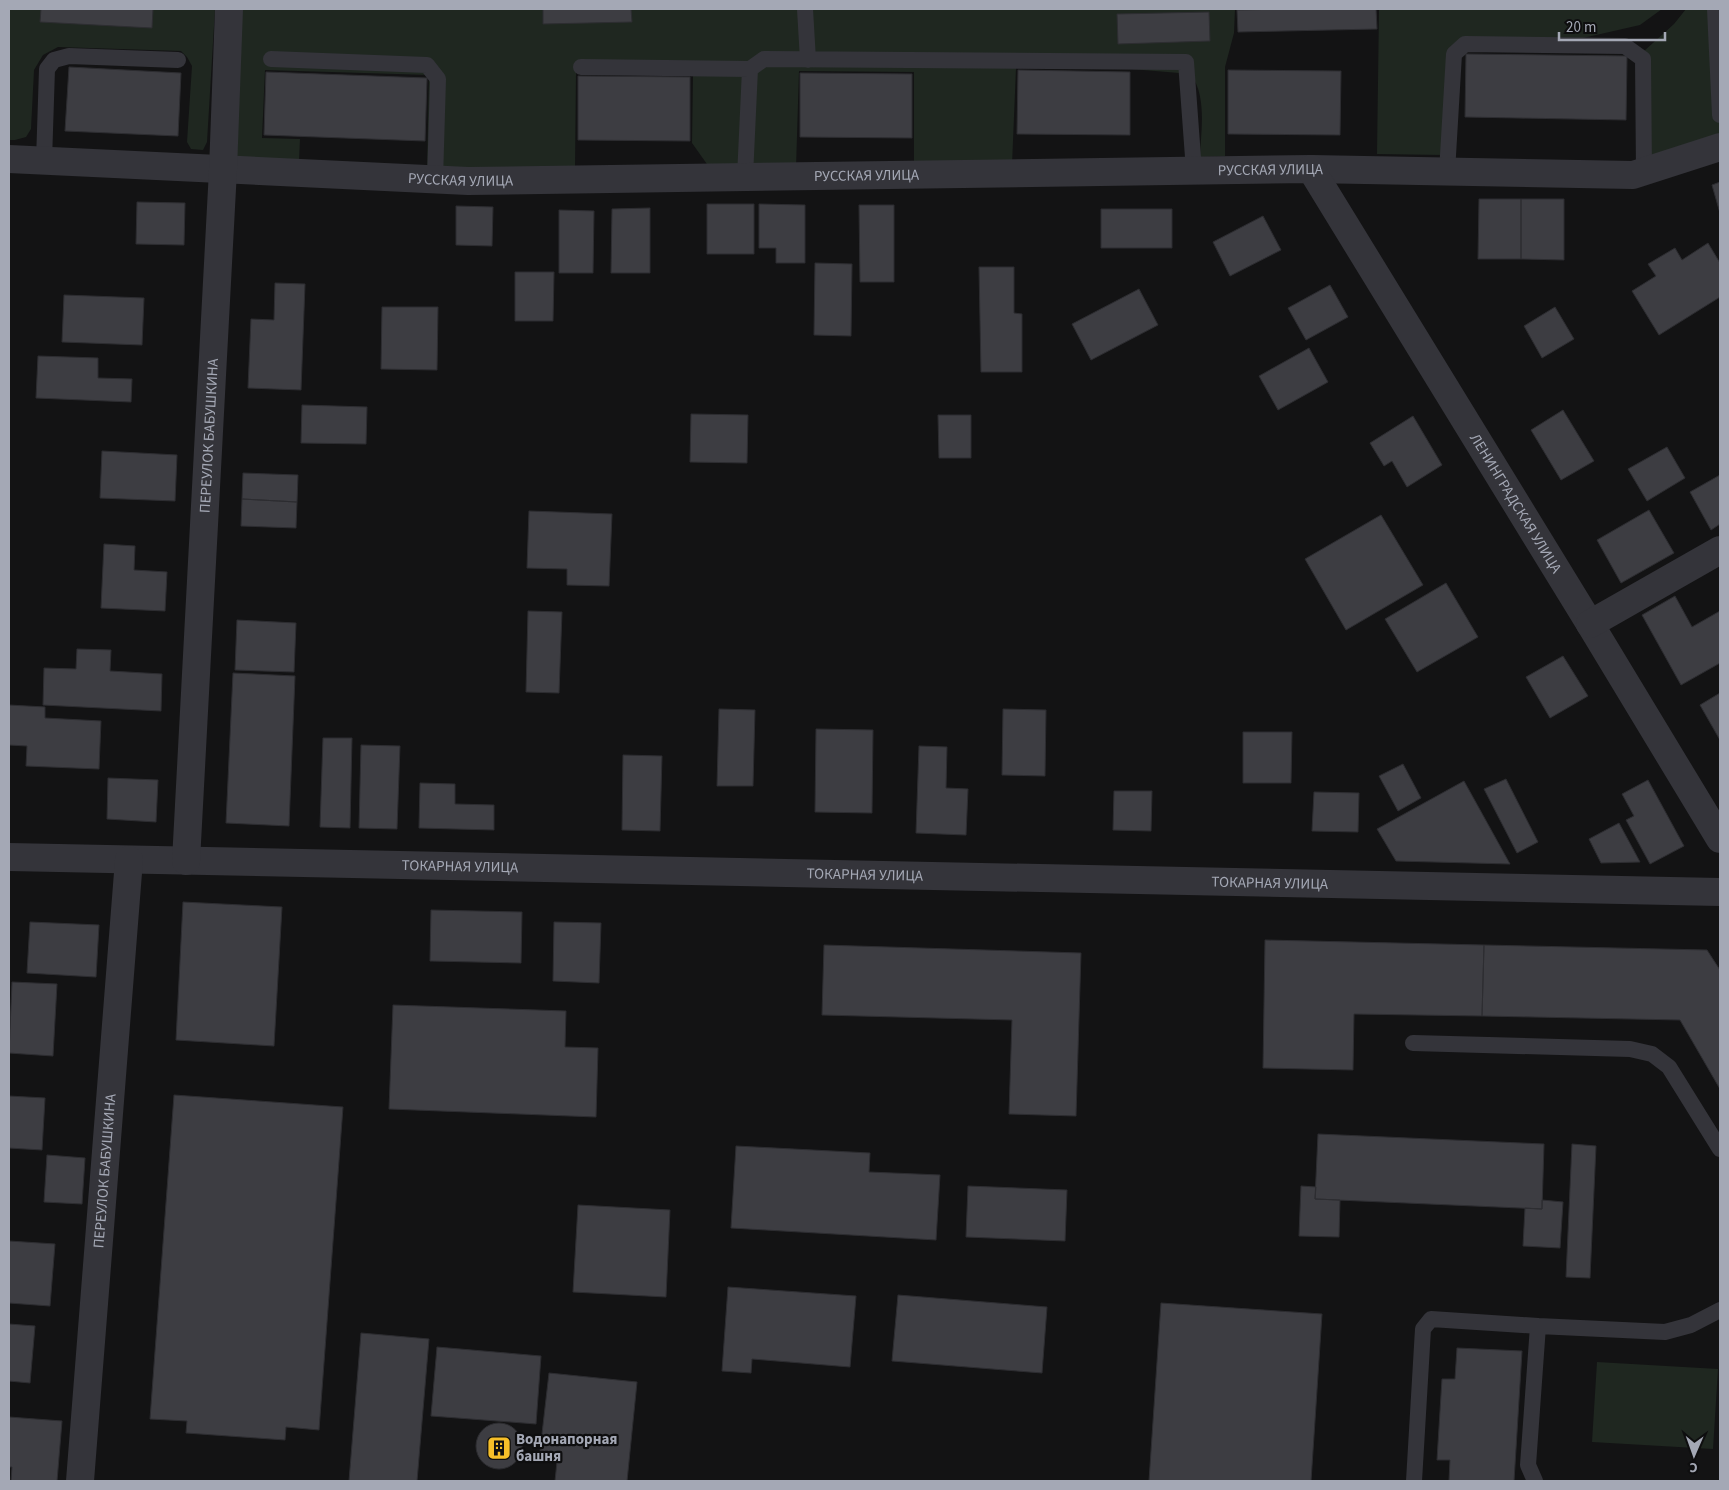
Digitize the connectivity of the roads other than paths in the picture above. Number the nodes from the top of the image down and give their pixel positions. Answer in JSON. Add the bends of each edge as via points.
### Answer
{"nodes":[{"id":1,"x":229,"y":9,"type":"edge"},
{"id":2,"x":804,"y":9,"type":"edge"},
{"id":3,"x":1715,"y":9,"type":"edge"},
{"id":4,"x":271,"y":59,"type":"dead end"},
{"id":5,"x":178,"y":60,"type":"dead end"},
{"id":6,"x":808,"y":60,"type":"junction"},
{"id":7,"x":581,"y":67,"type":"dead end"},
{"id":8,"x":750,"y":69,"type":"junction"},
{"id":9,"x":1720,"y":115,"type":"edge"},
{"id":10,"x":1720,"y":147,"type":"edge"},
{"id":11,"x":9,"y":159,"type":"edge"},
{"id":12,"x":44,"y":161,"type":"junction"},
{"id":13,"x":1311,"y":169,"type":"junction"},
{"id":14,"x":223,"y":170,"type":"junction"},
{"id":15,"x":1194,"y":171,"type":"junction"},
{"id":16,"x":1447,"y":172,"type":"junction"},
{"id":17,"x":1644,"y":172,"type":"junction"},
{"id":18,"x":745,"y":177,"type":"junction"},
{"id":19,"x":435,"y":180,"type":"junction"},
{"id":20,"x":1720,"y":550,"type":"edge"},
{"id":21,"x":1590,"y":624,"type":"junction"},
{"id":22,"x":1720,"y":839,"type":"edge"},
{"id":23,"x":9,"y":857,"type":"edge"},
{"id":24,"x":129,"y":860,"type":"junction"},
{"id":25,"x":186,"y":861,"type":"junction"},
{"id":26,"x":1720,"y":892,"type":"edge"},
{"id":27,"x":1413,"y":1044,"type":"dead end"},
{"id":28,"x":1720,"y":1149,"type":"edge"},
{"id":29,"x":1720,"y":1310,"type":"edge"},
{"id":30,"x":1538,"y":1326,"type":"junction"},
{"id":31,"x":80,"y":1481,"type":"edge"},
{"id":32,"x":1414,"y":1481,"type":"edge"},
{"id":33,"x":1535,"y":1481,"type":"edge"}],
"edges":[{"from":1,"to":14,"type":"street","name":"ПЕРЕУЛОК БАБУШКИНА"},
{"from":2,"to":6,"type":"lane"},
{"from":3,"to":9,"type":"lane"},
{"from":4,"to":19,"type":"lane","via":[[427,65],[438,79]]},
{"from":5,"to":12,"type":"lane","via":[[69,56],[54,60],[47,69]]},
{"from":6,"to":8,"type":"lane","via":[[764,59]]},
{"from":6,"to":15,"type":"lane","via":[[1186,62]]},
{"from":7,"to":8,"type":"lane"},
{"from":8,"to":18,"type":"lane"},
{"from":10,"to":17,"type":"street","name":"РУССКАЯ УЛИЦА"},
{"from":11,"to":12,"type":"street","name":"РУССКАЯ УЛИЦА"},
{"from":12,"to":14,"type":"street","name":"РУССКАЯ УЛИЦА"},
{"from":13,"to":15,"type":"street","name":"РУССКАЯ УЛИЦА"},
{"from":13,"to":16,"type":"street","name":"РУССКАЯ УЛИЦА"},
{"from":13,"to":21,"type":"street","name":"ЛЕНИНГРАДСКАЯ УЛИЦА"},
{"from":14,"to":19,"type":"street","name":"РУССКАЯ УЛИЦА"},
{"from":14,"to":25,"type":"street","name":"ПЕРЕУЛОК БАБУШКИНА"},
{"from":15,"to":18,"type":"street","name":"РУССКАЯ УЛИЦА"},
{"from":16,"to":17,"type":"street","name":"РУССКАЯ УЛИЦА","via":[[1633,175]]},
{"from":16,"to":17,"type":"lane","via":[[1454,54],[1465,44],[1625,46],[1644,59]]},
{"from":18,"to":19,"type":"street","name":"РУССКАЯ УЛИЦА"},
{"from":20,"to":21,"type":"street"},
{"from":21,"to":22,"type":"street","name":"ЛЕНИНГРАДСКАЯ УЛИЦА"},
{"from":23,"to":24,"type":"street","name":"ТОКАРНАЯ УЛИЦА"},
{"from":24,"to":25,"type":"street","name":"ТОКАРНАЯ УЛИЦА"},
{"from":24,"to":31,"type":"street","name":"ПЕРЕУЛОК БАБУШКИНА"},
{"from":25,"to":26,"type":"street","name":"ТОКАРНАЯ УЛИЦА"},
{"from":27,"to":28,"type":"lane","via":[[1630,1049],[1652,1054],[1669,1066]]},
{"from":29,"to":30,"type":"lane","via":[[1691,1325],[1665,1332]]},
{"from":30,"to":32,"type":"lane","via":[[1431,1319],[1423,1329]]},
{"from":30,"to":33,"type":"lane","via":[[1528,1465]]}]}
